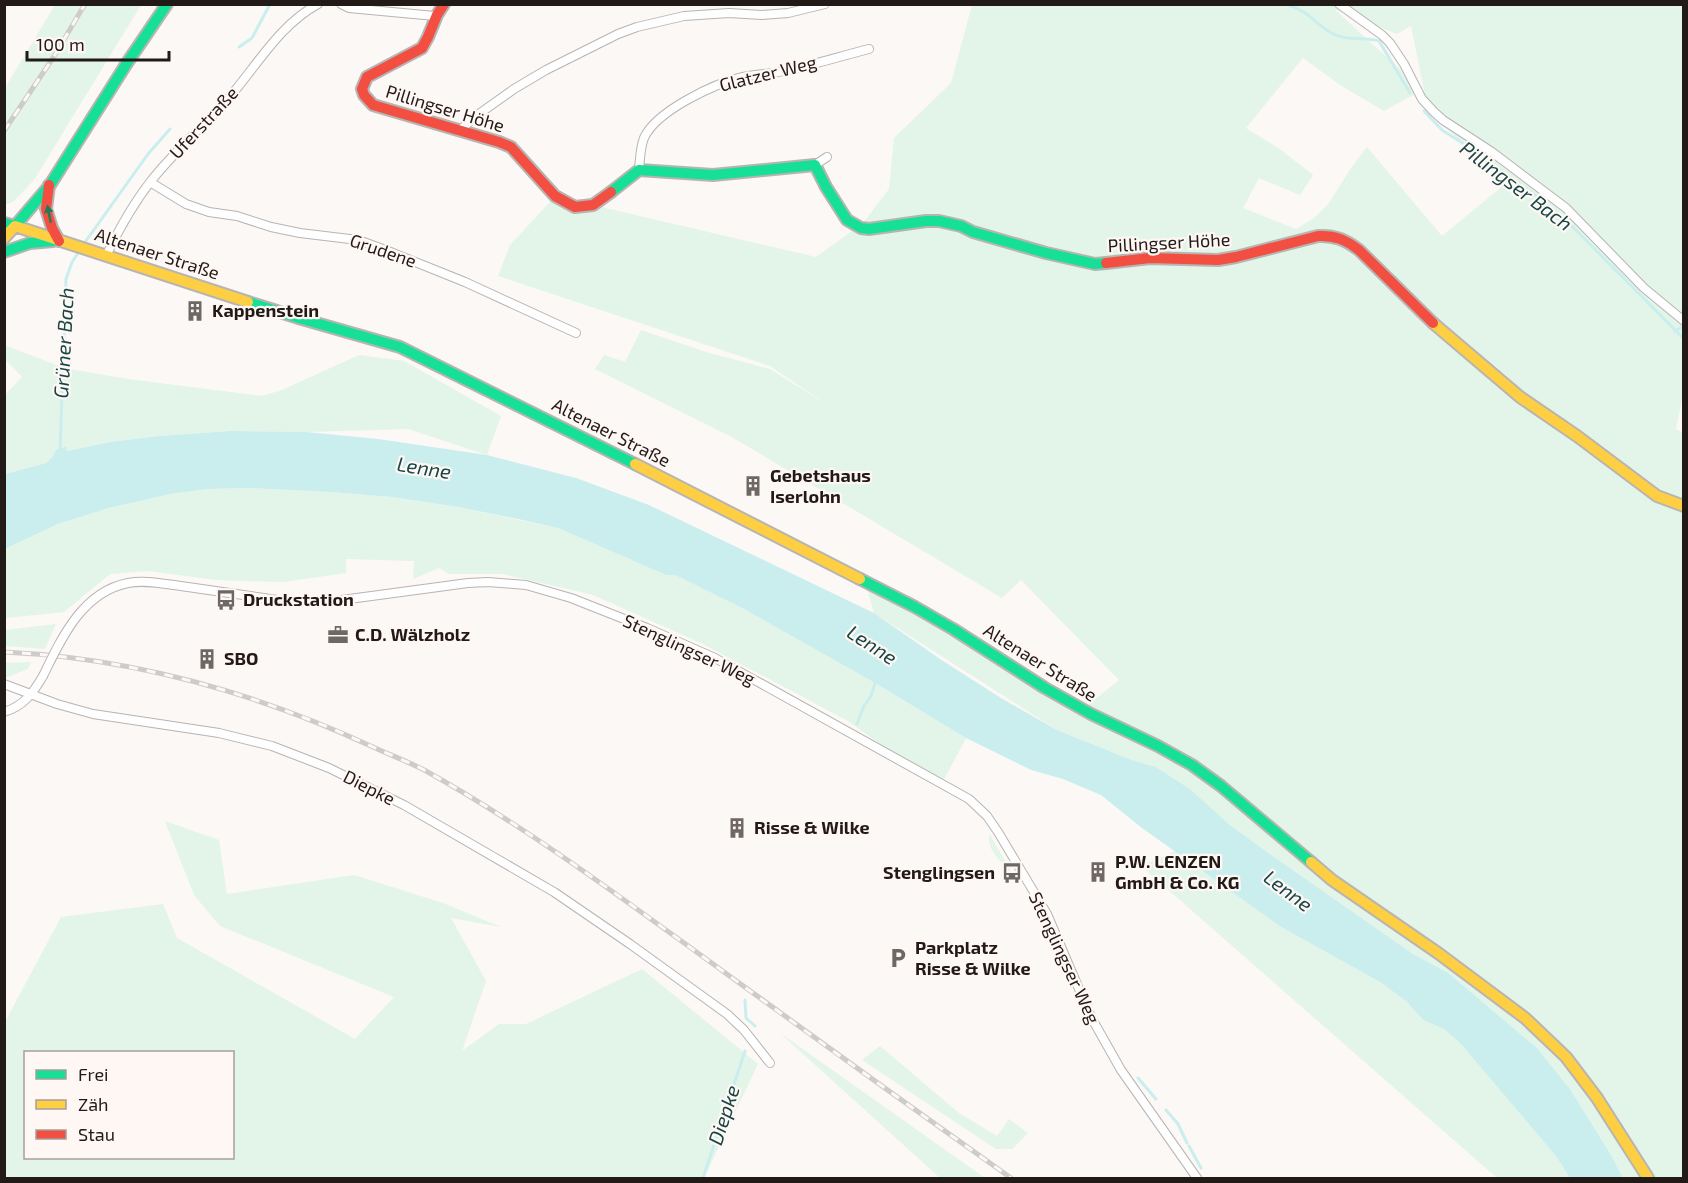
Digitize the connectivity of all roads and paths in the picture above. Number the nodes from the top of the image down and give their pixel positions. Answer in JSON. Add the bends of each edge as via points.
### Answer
{"nodes":[{"id":1,"x":167,"y":4,"type":"edge"},
{"id":2,"x":318,"y":4,"type":"edge"},
{"id":3,"x":341,"y":4,"type":"edge"},
{"id":4,"x":444,"y":4,"type":"edge"},
{"id":5,"x":825,"y":4,"type":"edge"},
{"id":6,"x":1339,"y":4,"type":"edge"},
{"id":7,"x":435,"y":16,"type":"junction"},
{"id":8,"x":869,"y":49,"type":"dead end"},
{"id":9,"x":459,"y":131,"type":"junction"},
{"id":10,"x":827,"y":158,"type":"dead end"},
{"id":11,"x":815,"y":165,"type":"junction"},
{"id":12,"x":639,"y":170,"type":"junction"},
{"id":13,"x":150,"y":182,"type":"junction"},
{"id":14,"x":50,"y":185,"type":"junction"},
{"id":15,"x":10,"y":225,"type":"edge"},
{"id":16,"x":4,"y":238,"type":"edge"},
{"id":17,"x":59,"y":241,"type":"junction"},
{"id":18,"x":4,"y":252,"type":"edge"},
{"id":19,"x":106,"y":256,"type":"junction"},
{"id":20,"x":1683,"y":321,"type":"edge"},
{"id":21,"x":576,"y":333,"type":"dead end"},
{"id":22,"x":1683,"y":506,"type":"edge"},
{"id":23,"x":4,"y":684,"type":"edge"},
{"id":24,"x":32,"y":695,"type":"junction"},
{"id":25,"x":4,"y":712,"type":"edge"},
{"id":26,"x":770,"y":1063,"type":"dead end"},
{"id":27,"x":1197,"y":1179,"type":"edge"},
{"id":28,"x":1648,"y":1179,"type":"edge"}],
"edges":[{"from":1,"to":14,"type":"main road"},
{"from":2,"to":13,"type":"street","name":"Uferstraße","via":[[286,28],[226,101]]},
{"from":3,"to":7,"type":"street"},
{"from":4,"to":7,"type":"main road"},
{"from":5,"to":9,"type":"street","via":[[788,13],[684,16],[637,27],[546,70]]},
{"from":6,"to":20,"type":"street","via":[[1390,43],[1422,99],[1434,112],[1552,196],[1644,288]]},
{"from":7,"to":9,"type":"main road","name":"Pillingser Höhe","via":[[422,48],[369,75],[362,91],[373,105]]},
{"from":8,"to":12,"type":"street","name":"Glatzer Weg","via":[[742,77],[707,89],[651,127],[645,137]]},
{"from":9,"to":12,"type":"main road","name":"Pillingser Höhe","via":[[511,147],[555,196],[575,207],[593,205]]},
{"from":10,"to":11,"type":"street"},
{"from":11,"to":12,"type":"main road","via":[[713,176]]},
{"from":11,"to":22,"type":"main road","name":"Pillingser Höhe","via":[[847,220],[861,228],[939,221],[1095,264],[1150,258],[1218,260],[1318,236],[1341,237],[1520,397],[1657,496]]},
{"from":13,"to":19,"type":"street","name":"Uferstraße","via":[[120,226]]},
{"from":13,"to":21,"type":"street","name":"Grudene","via":[[186,204],[209,212],[300,233],[358,240],[465,282]]},
{"from":14,"to":15,"type":"main road"},
{"from":17,"to":14,"type":"main road","one_way":true,"via":[[46,209]]},
{"from":15,"to":16,"type":"main road"},
{"from":15,"to":17,"type":"main road","name":"Altenaer Straße"},
{"from":17,"to":18,"type":"main road","via":[[30,243]]},
{"from":17,"to":19,"type":"main road","name":"Altenaer Straße"},
{"from":19,"to":28,"type":"main road","name":"Altenaer Straße","via":[[400,347],[915,607],[1054,694],[1192,765],[1332,880],[1525,1018],[1566,1057]]},
{"from":23,"to":24,"type":"street","name":"Diepke"},
{"from":24,"to":25,"type":"street","name":"Stenglingser Weg"},
{"from":24,"to":26,"type":"street","name":"Diepke","via":[[93,714],[219,733],[272,746],[329,768],[404,805],[554,892],[630,944],[727,1014]]},
{"from":24,"to":27,"type":"street","name":"Stenglingser Weg","bridge":true,"via":[[74,619],[109,589],[128,583],[152,582],[291,602],[327,602],[468,583],[526,585],[647,628],[715,658],[969,799],[987,816],[1047,914],[1091,1017],[1121,1070]]}]}
